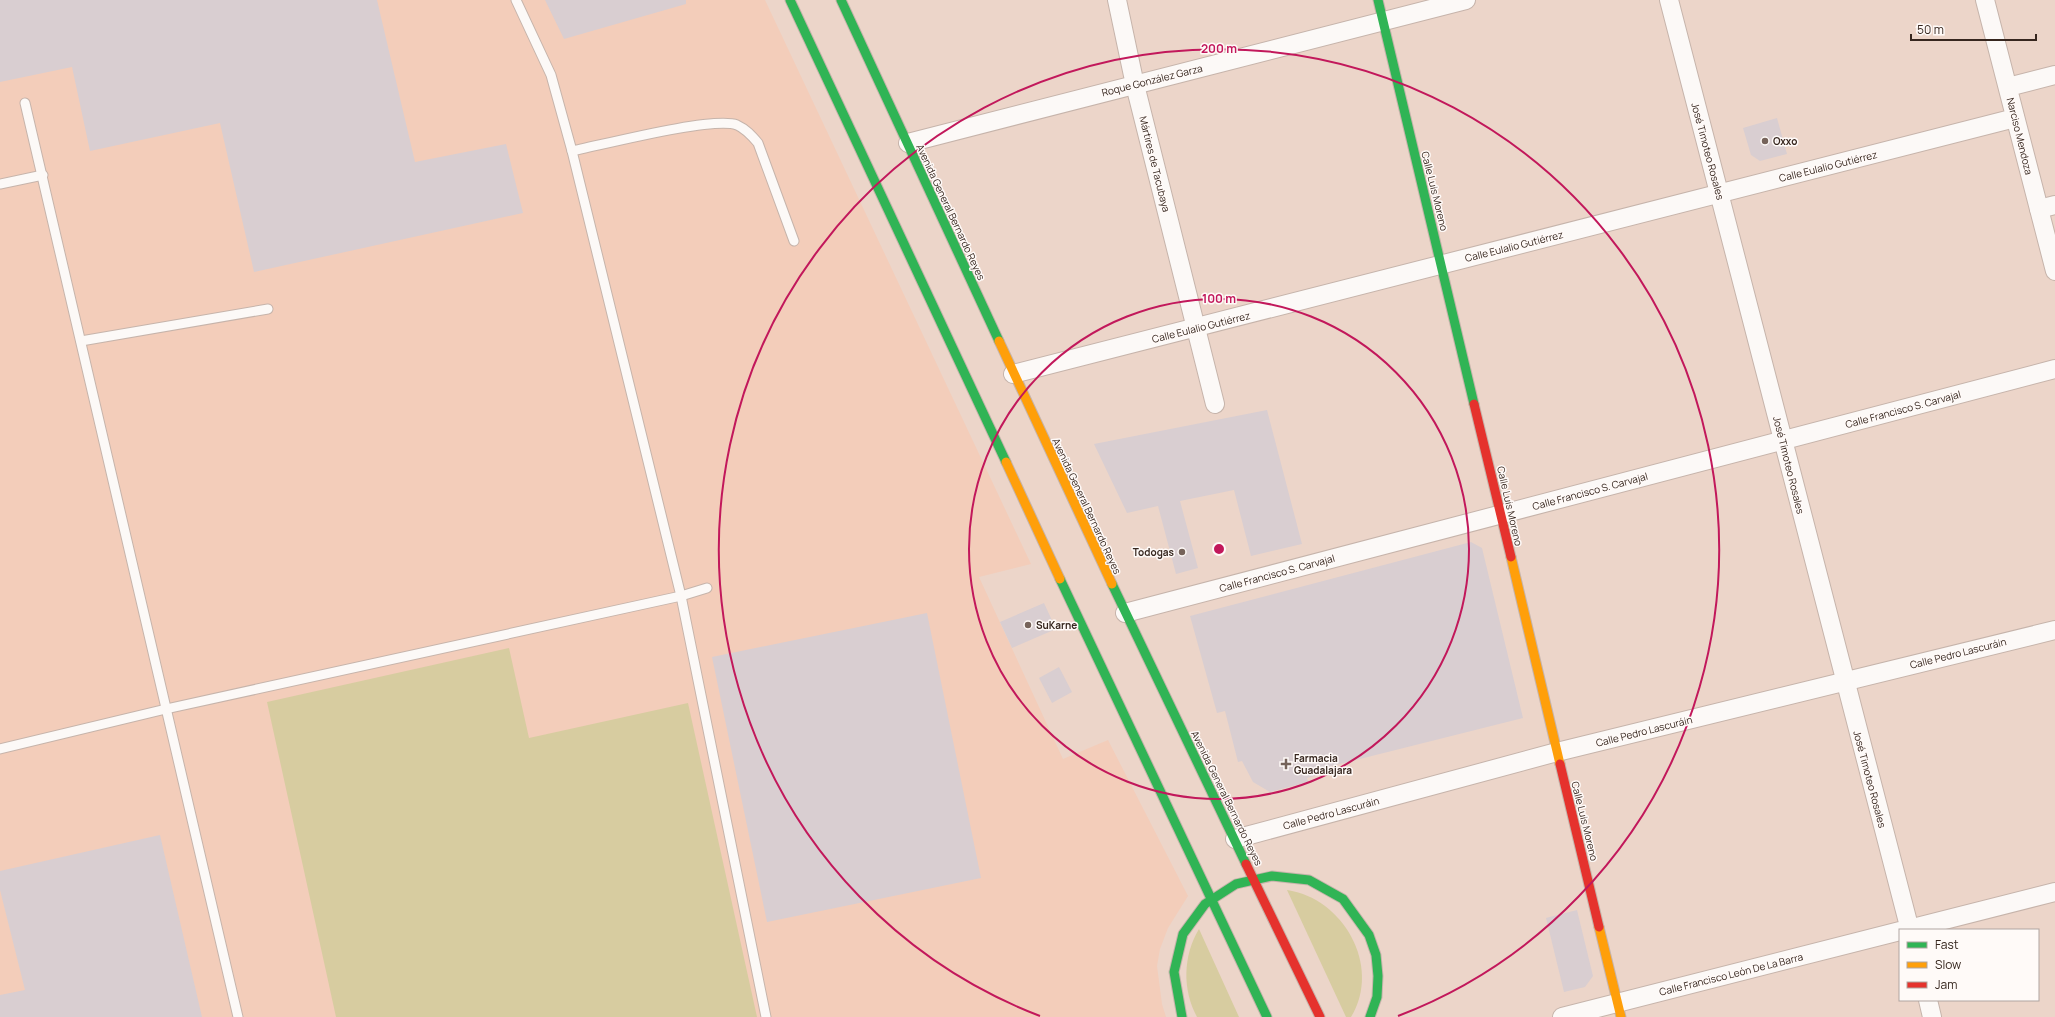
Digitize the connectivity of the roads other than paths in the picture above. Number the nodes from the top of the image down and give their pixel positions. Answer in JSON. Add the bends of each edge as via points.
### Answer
{"nodes":[{"id":1,"x":516,"y":0,"type":"edge"},
{"id":2,"x":790,"y":0,"type":"edge"},
{"id":3,"x":841,"y":0,"type":"edge"},
{"id":4,"x":1117,"y":0,"type":"edge"},
{"id":5,"x":1378,"y":0,"type":"edge"},
{"id":6,"x":1466,"y":0,"type":"edge"},
{"id":7,"x":1669,"y":0,"type":"edge"},
{"id":8,"x":1985,"y":0,"type":"edge"},
{"id":9,"x":1383,"y":21,"type":"junction"},
{"id":10,"x":2055,"y":75,"type":"edge"},
{"id":11,"x":1135,"y":85,"type":"junction"},
{"id":12,"x":2008,"y":87,"type":"junction"},
{"id":13,"x":25,"y":103,"type":"dead end"},
{"id":14,"x":2015,"y":118,"type":"junction"},
{"id":15,"x":908,"y":143,"type":"junction"},
{"id":16,"x":572,"y":151,"type":"junction"},
{"id":17,"x":43,"y":175,"type":"junction"},
{"id":18,"x":0,"y":184,"type":"edge"},
{"id":19,"x":1719,"y":194,"type":"junction"},
{"id":20,"x":2047,"y":207,"type":"edge"},
{"id":21,"x":794,"y":240,"type":"dead end"},
{"id":22,"x":1441,"y":265,"type":"junction"},
{"id":23,"x":2055,"y":271,"type":"edge"},
{"id":24,"x":268,"y":309,"type":"dead end"},
{"id":25,"x":1196,"y":328,"type":"junction"},
{"id":26,"x":81,"y":341,"type":"junction"},
{"id":27,"x":2055,"y":369,"type":"edge"},
{"id":28,"x":1013,"y":374,"type":"junction"},
{"id":29,"x":1215,"y":404,"type":"dead end"},
{"id":30,"x":1783,"y":440,"type":"junction"},
{"id":31,"x":1500,"y":514,"type":"junction"},
{"id":32,"x":707,"y":588,"type":"dead end"},
{"id":33,"x":681,"y":596,"type":"junction"},
{"id":34,"x":1125,"y":613,"type":"junction"},
{"id":35,"x":2055,"y":630,"type":"edge"},
{"id":36,"x":1845,"y":681,"type":"junction"},
{"id":37,"x":166,"y":709,"type":"junction"},
{"id":38,"x":0,"y":749,"type":"edge"},
{"id":39,"x":1557,"y":752,"type":"junction"},
{"id":40,"x":1234,"y":839,"type":"junction"},
{"id":41,"x":1253,"y":878,"type":"junction"},
{"id":42,"x":2055,"y":892,"type":"edge"},
{"id":43,"x":1212,"y":898,"type":"junction"},
{"id":44,"x":1906,"y":929,"type":"edge"},
{"id":45,"x":1910,"y":929,"type":"edge"},
{"id":46,"x":1899,"y":932,"type":"edge"},
{"id":47,"x":1928,"y":1001,"type":"edge"},
{"id":48,"x":1619,"y":1010,"type":"edge"},
{"id":49,"x":238,"y":1017,"type":"edge"},
{"id":50,"x":766,"y":1017,"type":"edge"},
{"id":51,"x":1182,"y":1017,"type":"edge"},
{"id":52,"x":1267,"y":1017,"type":"edge"},
{"id":53,"x":1320,"y":1017,"type":"edge"},
{"id":54,"x":1370,"y":1017,"type":"edge"},
{"id":55,"x":1562,"y":1017,"type":"edge"},
{"id":56,"x":1932,"y":1017,"type":"edge"}],
"edges":[{"from":1,"to":16,"type":"lane","via":[[551,74]]},
{"from":2,"to":43,"type":"main road","via":[[1150,771]]},
{"from":3,"to":15,"type":"main road","name":"Avenida General Bernardo Reyes"},
{"from":4,"to":11,"type":"street","name":"Mártires de Tacubaya"},
{"from":5,"to":9,"type":"main road","name":"Calle Luis Moreno"},
{"from":6,"to":9,"type":"street","name":"Roque González Garza"},
{"from":7,"to":19,"type":"street","name":"José Timoteo Rosales"},
{"from":8,"to":12,"type":"street","name":"Narciso Mendoza"},
{"from":9,"to":11,"type":"street","name":"Roque González Garza"},
{"from":9,"to":22,"type":"main road","name":"Calle Luis Moreno"},
{"from":10,"to":12,"type":"street"},
{"from":11,"to":15,"type":"street","name":"Roque González Garza"},
{"from":11,"to":25,"type":"street","name":"Mártires de Tacubaya"},
{"from":12,"to":14,"type":"street","name":"Narciso Mendoza"},
{"from":13,"to":17,"type":"lane"},
{"from":14,"to":19,"type":"street","name":"Calle Eulalio Gutiérrez"},
{"from":14,"to":20,"type":"street","name":"Narciso Mendoza"},
{"from":15,"to":28,"type":"main road","name":"Avenida General Bernardo Reyes"},
{"from":16,"to":21,"type":"lane","via":[[684,128],[710,124],[737,125],[758,143]]},
{"from":16,"to":33,"type":"lane"},
{"from":17,"to":18,"type":"lane"},
{"from":17,"to":26,"type":"lane"},
{"from":19,"to":22,"type":"street","name":"Calle Eulalio Gutiérrez"},
{"from":19,"to":30,"type":"street","name":"José Timoteo Rosales"},
{"from":20,"to":23,"type":"street","name":"Narciso Mendoza"},
{"from":22,"to":25,"type":"street","name":"Calle Eulalio Gutiérrez"},
{"from":22,"to":31,"type":"main road","name":"Calle Luis Moreno"},
{"from":24,"to":26,"type":"lane"},
{"from":25,"to":28,"type":"street","name":"Calle Eulalio Gutiérrez"},
{"from":25,"to":29,"type":"street","name":"Mártires de Tacubaya"},
{"from":26,"to":37,"type":"lane"},
{"from":27,"to":30,"type":"street","name":"Calle Francisco S. Carvajal"},
{"from":28,"to":34,"type":"main road","name":"Avenida General Bernardo Reyes"},
{"from":30,"to":31,"type":"street","name":"Calle Francisco S. Carvajal"},
{"from":30,"to":36,"type":"street","name":"José Timoteo Rosales"},
{"from":31,"to":34,"type":"street","name":"Calle Francisco S. Carvajal"},
{"from":31,"to":39,"type":"main road","name":"Calle Luis Moreno"},
{"from":32,"to":33,"type":"lane"},
{"from":33,"to":37,"type":"lane"},
{"from":33,"to":50,"type":"lane"},
{"from":34,"to":40,"type":"main road","name":"Avenida General Bernardo Reyes"},
{"from":35,"to":36,"type":"street","name":"Calle Pedro Lascuráin"},
{"from":36,"to":39,"type":"street","name":"Calle Pedro Lascuráin"},
{"from":36,"to":44,"type":"street","name":"José Timoteo Rosales"},
{"from":37,"to":38,"type":"lane"},
{"from":37,"to":49,"type":"lane"},
{"from":39,"to":40,"type":"street","name":"Calle Pedro Lascuráin"},
{"from":39,"to":48,"type":"main road","name":"Calle Luis Moreno"},
{"from":40,"to":41,"type":"main road","name":"Avenida General Bernardo Reyes"},
{"from":41,"to":43,"type":"main road","via":[[1231,886]]},
{"from":41,"to":53,"type":"main road","name":"Avenida General Bernardo Reyes"},
{"from":41,"to":54,"type":"main road","via":[[1282,875],[1302,878],[1326,888],[1350,906],[1363,922],[1374,944],[1379,969],[1378,990]]},
{"from":42,"to":45,"type":"street","name":"Calle Francisco León De La Barra"},
{"from":43,"to":51,"type":"main road","via":[[1199,910],[1187,927],[1177,951],[1174,989]]},
{"from":43,"to":52,"type":"main road"},
{"from":46,"to":48,"type":"street","name":"Calle Francisco León De La Barra"},
{"from":47,"to":56,"type":"street"},
{"from":48,"to":55,"type":"street","name":"Calle Francisco León De La Barra"}]}
